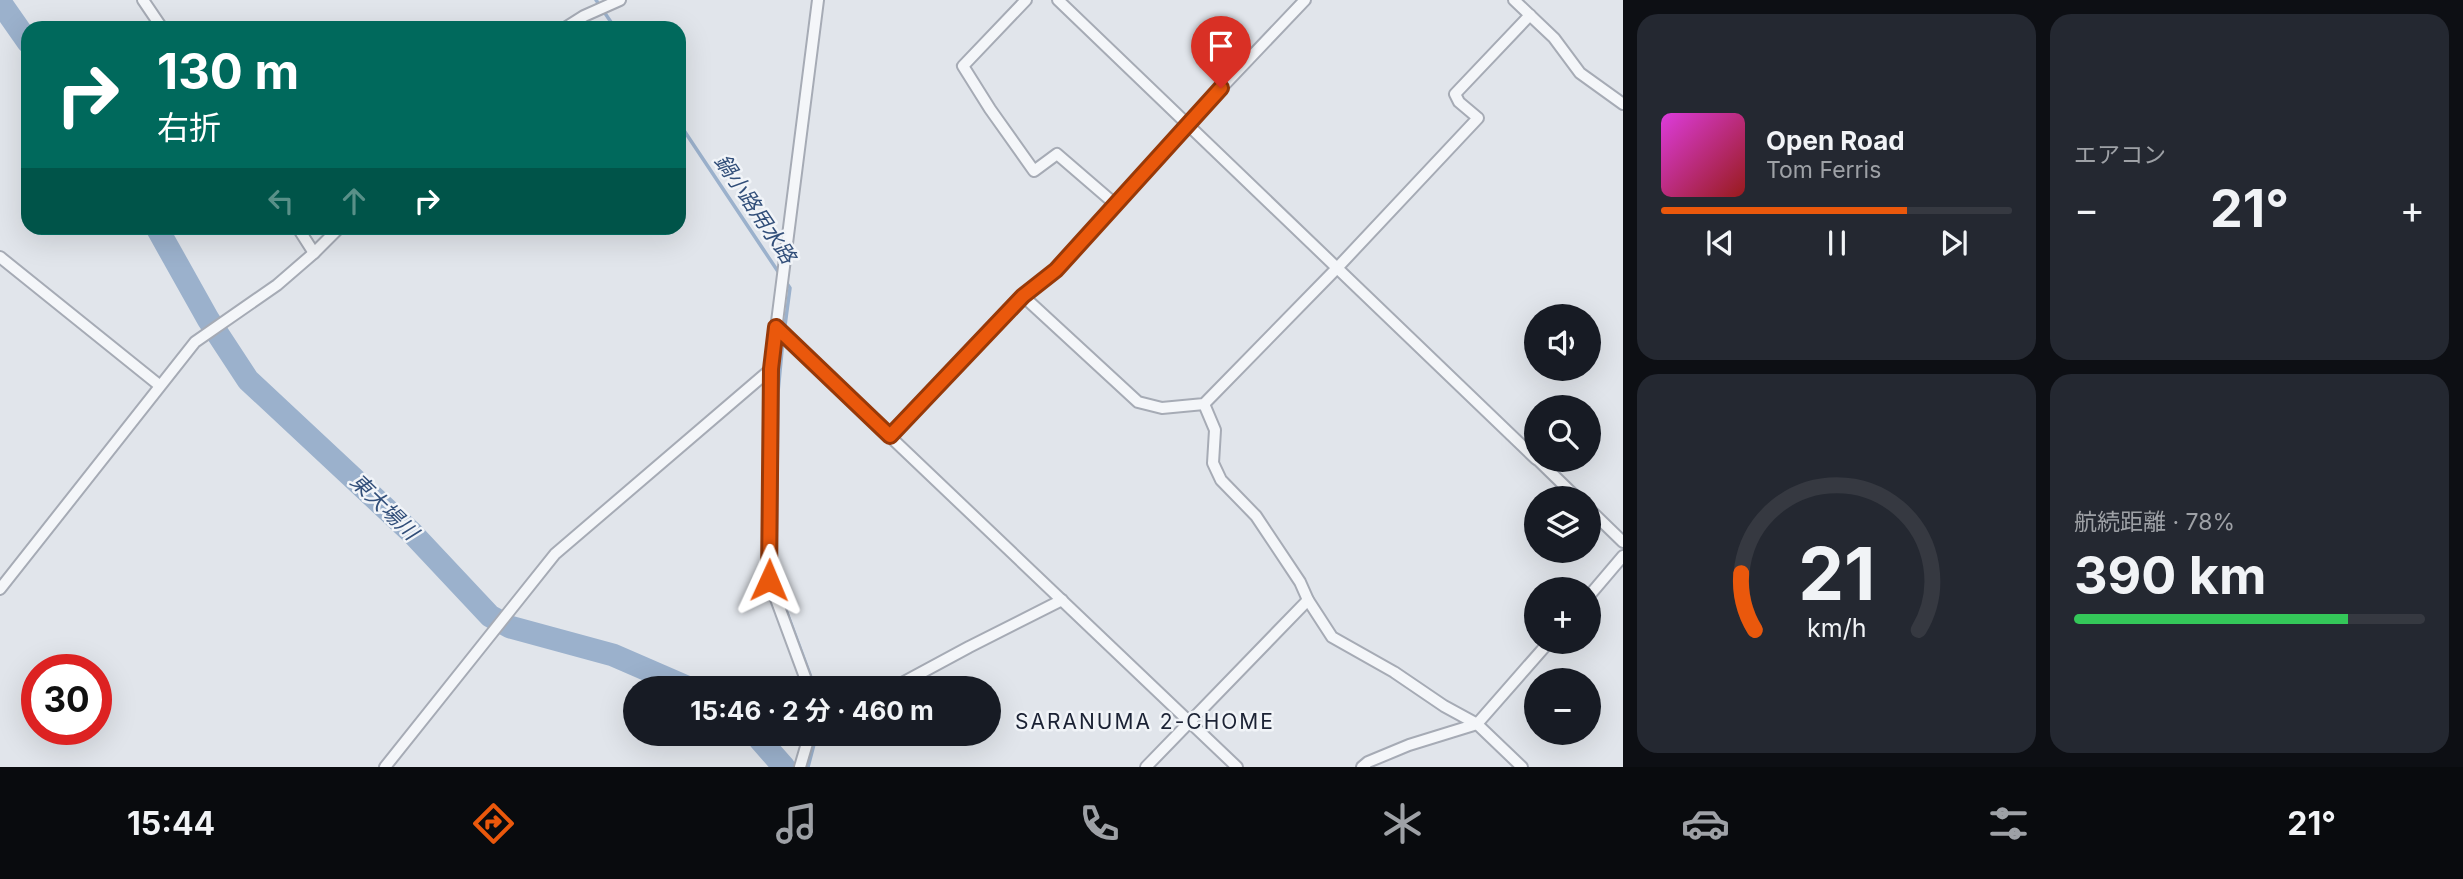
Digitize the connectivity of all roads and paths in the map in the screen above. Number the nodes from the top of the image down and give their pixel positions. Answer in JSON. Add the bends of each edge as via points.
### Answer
{"nodes":[{"id":1,"x":143,"y":0,"type":"edge"},
{"id":2,"x":620,"y":0,"type":"edge"},
{"id":3,"x":818,"y":0,"type":"edge"},
{"id":4,"x":1026,"y":0,"type":"edge"},
{"id":5,"x":1058,"y":0,"type":"edge"},
{"id":6,"x":1304,"y":0,"type":"edge"},
{"id":7,"x":1514,"y":0,"type":"edge"},
{"id":8,"x":1530,"y":15,"type":"junction"},
{"id":9,"x":157,"y":21,"type":"edge"},
{"id":10,"x":576,"y":21,"type":"edge"},
{"id":11,"x":1623,"y":104,"type":"edge"},
{"id":12,"x":1188,"y":123,"type":"junction"},
{"id":13,"x":1115,"y":204,"type":"junction"},
{"id":14,"x":302,"y":235,"type":"edge"},
{"id":15,"x":332,"y":235,"type":"edge"},
{"id":16,"x":314,"y":253,"type":"junction"},
{"id":17,"x":0,"y":257,"type":"edge"},
{"id":18,"x":1338,"y":267,"type":"junction"},
{"id":19,"x":1023,"y":296,"type":"junction"},
{"id":20,"x":776,"y":327,"type":"junction"},
{"id":21,"x":771,"y":369,"type":"junction"},
{"id":22,"x":159,"y":385,"type":"junction"},
{"id":23,"x":1204,"y":404,"type":"junction"},
{"id":24,"x":890,"y":436,"type":"junction"},
{"id":25,"x":1524,"y":446,"type":"edge"},
{"id":26,"x":1550,"y":472,"type":"edge"},
{"id":27,"x":1565,"y":486,"type":"edge"},
{"id":28,"x":1601,"y":521,"type":"edge"},
{"id":29,"x":1623,"y":542,"type":"edge"},
{"id":30,"x":1623,"y":556,"type":"edge"},
{"id":31,"x":1601,"y":582,"type":"edge"},
{"id":32,"x":0,"y":589,"type":"edge"},
{"id":33,"x":1062,"y":600,"type":"junction"},
{"id":34,"x":1308,"y":600,"type":"junction"},
{"id":35,"x":1538,"y":654,"type":"edge"},
{"id":36,"x":805,"y":676,"type":"edge"},
{"id":37,"x":915,"y":676,"type":"edge"},
{"id":38,"x":1189,"y":722,"type":"junction"},
{"id":39,"x":1477,"y":724,"type":"junction"},
{"id":40,"x":806,"y":746,"type":"edge"},
{"id":41,"x":385,"y":767,"type":"edge"},
{"id":42,"x":800,"y":767,"type":"edge"},
{"id":43,"x":1146,"y":767,"type":"edge"},
{"id":44,"x":1237,"y":767,"type":"edge"},
{"id":45,"x":1362,"y":767,"type":"edge"},
{"id":46,"x":1522,"y":767,"type":"edge"}],
"edges":[{"from":1,"to":9,"type":"street"},
{"from":2,"to":10,"type":"street"},
{"from":3,"to":20,"type":"street"},
{"from":4,"to":13,"type":"street","via":[[963,66],[1034,171],[1057,154]]},
{"from":5,"to":12,"type":"street"},
{"from":6,"to":12,"type":"street"},
{"from":7,"to":8,"type":"street"},
{"from":8,"to":11,"type":"street","via":[[1580,73]]},
{"from":8,"to":18,"type":"street","via":[[1455,94],[1478,118]]},
{"from":12,"to":13,"type":"street"},
{"from":12,"to":18,"type":"street"},
{"from":13,"to":19,"type":"street","via":[[1056,270]]},
{"from":14,"to":16,"type":"street"},
{"from":15,"to":16,"type":"street"},
{"from":16,"to":22,"type":"street","via":[[277,285],[203,334]]},
{"from":17,"to":22,"type":"street"},
{"from":18,"to":23,"type":"street"},
{"from":18,"to":25,"type":"street"},
{"from":19,"to":23,"type":"street","via":[[1138,402],[1161,408]]},
{"from":19,"to":24,"type":"street"},
{"from":20,"to":21,"type":"street"},
{"from":20,"to":24,"type":"street"},
{"from":21,"to":36,"type":"street","via":[[769,580]]},
{"from":21,"to":41,"type":"street","via":[[555,554]]},
{"from":22,"to":32,"type":"street"},
{"from":23,"to":34,"type":"street","via":[[1214,430],[1213,463],[1221,480],[1256,516]]},
{"from":24,"to":33,"type":"street"},
{"from":26,"to":27,"type":"street"},
{"from":28,"to":29,"type":"street"},
{"from":30,"to":31,"type":"street"},
{"from":33,"to":37,"type":"street"},
{"from":33,"to":38,"type":"street"},
{"from":34,"to":38,"type":"street"},
{"from":34,"to":39,"type":"street","via":[[1332,638]]},
{"from":35,"to":39,"type":"street"},
{"from":38,"to":43,"type":"street"},
{"from":38,"to":44,"type":"street"},
{"from":39,"to":45,"type":"street","via":[[1409,745]]},
{"from":39,"to":46,"type":"street"},
{"from":40,"to":42,"type":"street"}]}
